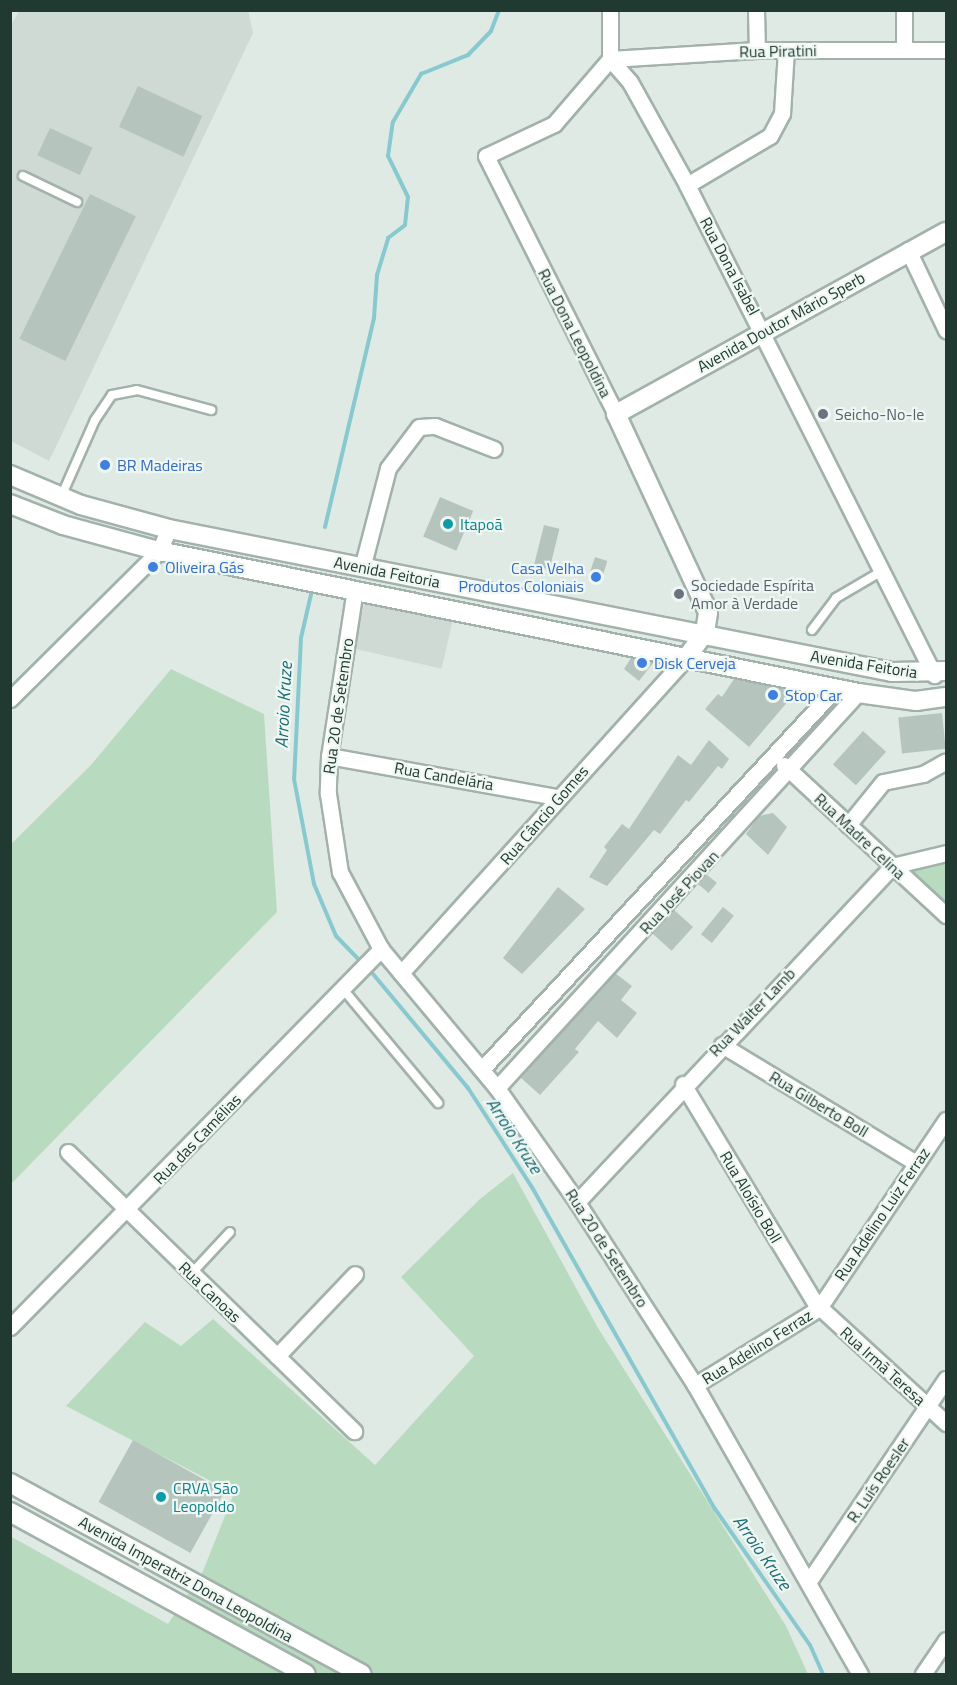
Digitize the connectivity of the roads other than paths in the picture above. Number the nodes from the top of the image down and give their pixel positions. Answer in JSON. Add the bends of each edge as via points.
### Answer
{"nodes":[{"id":1,"x":610,"y":10,"type":"edge"},
{"id":2,"x":756,"y":10,"type":"edge"},
{"id":3,"x":904,"y":10,"type":"edge"},
{"id":4,"x":757,"y":50,"type":"junction"},
{"id":5,"x":786,"y":50,"type":"junction"},
{"id":6,"x":904,"y":50,"type":"junction"},
{"id":7,"x":946,"y":50,"type":"edge"},
{"id":8,"x":610,"y":59,"type":"junction"},
{"id":9,"x":23,"y":176,"type":"dead end"},
{"id":10,"x":687,"y":185,"type":"junction"},
{"id":11,"x":77,"y":202,"type":"dead end"},
{"id":12,"x":946,"y":232,"type":"edge"},
{"id":13,"x":908,"y":250,"type":"junction"},
{"id":14,"x":764,"y":330,"type":"junction"},
{"id":15,"x":946,"y":330,"type":"edge"},
{"id":16,"x":211,"y":410,"type":"dead end"},
{"id":17,"x":616,"y":414,"type":"junction"},
{"id":18,"x":494,"y":449,"type":"dead end"},
{"id":19,"x":10,"y":476,"type":"edge"},
{"id":20,"x":61,"y":497,"type":"junction"},
{"id":21,"x":10,"y":504,"type":"edge"},
{"id":22,"x":169,"y":529,"type":"junction"},
{"id":23,"x":159,"y":551,"type":"junction"},
{"id":24,"x":354,"y":566,"type":"junction"},
{"id":25,"x":882,"y":571,"type":"junction"},
{"id":26,"x":348,"y":587,"type":"junction"},
{"id":27,"x":812,"y":630,"type":"dead end"},
{"id":28,"x":705,"y":633,"type":"junction"},
{"id":29,"x":687,"y":657,"type":"junction"},
{"id":30,"x":940,"y":673,"type":"edge"},
{"id":31,"x":836,"y":688,"type":"junction"},
{"id":32,"x":858,"y":693,"type":"junction"},
{"id":33,"x":946,"y":697,"type":"edge"},
{"id":34,"x":10,"y":699,"type":"edge"},
{"id":35,"x":329,"y":756,"type":"junction"},
{"id":36,"x":776,"y":756,"type":"junction"},
{"id":37,"x":946,"y":761,"type":"edge"},
{"id":38,"x":790,"y":771,"type":"junction"},
{"id":39,"x":558,"y":797,"type":"junction"},
{"id":40,"x":848,"y":825,"type":"junction"},
{"id":41,"x":946,"y":853,"type":"edge"},
{"id":42,"x":892,"y":866,"type":"junction"},
{"id":43,"x":946,"y":915,"type":"edge"},
{"id":44,"x":381,"y":949,"type":"junction"},
{"id":45,"x":401,"y":973,"type":"junction"},
{"id":46,"x":342,"y":988,"type":"junction"},
{"id":47,"x":722,"y":1045,"type":"junction"},
{"id":48,"x":482,"y":1069,"type":"junction"},
{"id":49,"x":683,"y":1084,"type":"junction"},
{"id":50,"x":497,"y":1088,"type":"junction"},
{"id":51,"x":438,"y":1103,"type":"dead end"},
{"id":52,"x":946,"y":1120,"type":"edge"},
{"id":53,"x":68,"y":1152,"type":"dead end"},
{"id":54,"x":916,"y":1163,"type":"junction"},
{"id":55,"x":577,"y":1202,"type":"junction"},
{"id":56,"x":126,"y":1212,"type":"junction"},
{"id":57,"x":230,"y":1232,"type":"dead end"},
{"id":58,"x":191,"y":1274,"type":"junction"},
{"id":59,"x":355,"y":1274,"type":"dead end"},
{"id":60,"x":819,"y":1308,"type":"junction"},
{"id":61,"x":10,"y":1327,"type":"edge"},
{"id":62,"x":277,"y":1356,"type":"junction"},
{"id":63,"x":946,"y":1379,"type":"edge"},
{"id":64,"x":695,"y":1385,"type":"junction"},
{"id":65,"x":928,"y":1406,"type":"junction"},
{"id":66,"x":946,"y":1423,"type":"edge"},
{"id":67,"x":354,"y":1431,"type":"dead end"},
{"id":68,"x":10,"y":1482,"type":"edge"},
{"id":69,"x":10,"y":1512,"type":"edge"},
{"id":70,"x":809,"y":1581,"type":"junction"},
{"id":71,"x":946,"y":1640,"type":"edge"},
{"id":72,"x":306,"y":1674,"type":"edge"},
{"id":73,"x":362,"y":1674,"type":"edge"},
{"id":74,"x":860,"y":1674,"type":"edge"},
{"id":75,"x":923,"y":1674,"type":"edge"}],
"edges":[{"from":1,"to":8,"type":"street"},
{"from":2,"to":4,"type":"street"},
{"from":3,"to":6,"type":"street"},
{"from":4,"to":5,"type":"street","name":"Rua Piratini"},
{"from":4,"to":8,"type":"street","name":"Rua Piratini"},
{"from":5,"to":6,"type":"street","name":"Rua Piratini"},
{"from":5,"to":10,"type":"street","via":[[782,113],[770,136]]},
{"from":6,"to":7,"type":"street","name":"Rua Piratini"},
{"from":8,"to":10,"type":"street","name":"Rua Dona Isabel","via":[[630,82]]},
{"from":8,"to":17,"type":"street","name":"Rua Dona Leopoldina","via":[[554,124],[486,156]]},
{"from":9,"to":11,"type":"lane"},
{"from":10,"to":14,"type":"street","name":"Rua Dona Isabel"},
{"from":12,"to":13,"type":"main road","name":"Avenida Doutor Mário Sperb"},
{"from":13,"to":14,"type":"main road","name":"Avenida Doutor Mário Sperb"},
{"from":13,"to":15,"type":"street"},
{"from":14,"to":17,"type":"main road","name":"Avenida Doutor Mário Sperb"},
{"from":14,"to":25,"type":"street","name":"Rua Dona Isabel"},
{"from":16,"to":20,"type":"lane","via":[[137,390],[112,395],[95,420]]},
{"from":17,"to":28,"type":"main road","name":"Rua Dona Leopoldina","via":[[708,612]]},
{"from":18,"to":24,"type":"street","via":[[435,426],[419,427],[388,468]]},
{"from":19,"to":20,"type":"main road","name":"Avenida Feitoria"},
{"from":20,"to":22,"type":"main road","name":"Avenida Feitoria"},
{"from":21,"to":23,"type":"main road","name":"Avenida Feitoria","via":[[63,525]]},
{"from":22,"to":23,"type":"street"},
{"from":22,"to":24,"type":"main road","name":"Avenida Feitoria"},
{"from":23,"to":26,"type":"main road","name":"Avenida Feitoria"},
{"from":23,"to":34,"type":"street"},
{"from":24,"to":26,"type":"main road"},
{"from":24,"to":28,"type":"main road","name":"Avenida Feitoria"},
{"from":25,"to":27,"type":"lane","via":[[836,598]]},
{"from":25,"to":30,"type":"street","name":"Rua Dona Isabel"},
{"from":26,"to":29,"type":"main road","name":"Avenida Feitoria"},
{"from":26,"to":35,"type":"street","name":"Rua 20 de Setembro"},
{"from":28,"to":29,"type":"main road"},
{"from":28,"to":30,"type":"main road","name":"Avenida Feitoria","via":[[892,672]]},
{"from":29,"to":31,"type":"main road","name":"Avenida Feitoria"},
{"from":29,"to":39,"type":"street","name":"Rua Câncio Gomes"},
{"from":31,"to":32,"type":"main road","name":"Avenida Feitoria"},
{"from":31,"to":36,"type":"street","name":"Rua José Piovan"},
{"from":32,"to":33,"type":"main road","name":"Avenida Feitoria","via":[[916,701]]},
{"from":32,"to":38,"type":"street","name":"Rua José Piovan"},
{"from":35,"to":39,"type":"street","name":"Rua Candelária"},
{"from":35,"to":44,"type":"street","name":"Rua 20 de Setembro","via":[[328,794],[340,872]]},
{"from":36,"to":38,"type":"street","name":"Rua Madre Celina"},
{"from":36,"to":48,"type":"street","name":"Rua José Piovan"},
{"from":37,"to":40,"type":"street","via":[[923,774],[883,783]]},
{"from":38,"to":40,"type":"street","name":"Rua Madre Celina"},
{"from":38,"to":50,"type":"street","name":"Rua José Piovan"},
{"from":39,"to":45,"type":"street","name":"Rua Câncio Gomes","via":[[433,942]]},
{"from":40,"to":42,"type":"street","name":"Rua Madre Celina"},
{"from":41,"to":42,"type":"street"},
{"from":42,"to":43,"type":"street","name":"Rua Madre Celina"},
{"from":42,"to":47,"type":"street","name":"Rua Walter Lamb"},
{"from":44,"to":45,"type":"street","name":"Rua 20 de Setembro"},
{"from":44,"to":46,"type":"street","name":"Rua das Camélias"},
{"from":45,"to":48,"type":"street","name":"Rua 20 de Setembro"},
{"from":46,"to":51,"type":"lane"},
{"from":46,"to":56,"type":"street","name":"Rua das Camélias"},
{"from":47,"to":49,"type":"street","name":"Rua Walter Lamb"},
{"from":47,"to":54,"type":"street","name":"Rua Gilberto Boll"},
{"from":48,"to":50,"type":"street","name":"Rua 20 de Setembro"},
{"from":49,"to":55,"type":"street","name":"Rua Walter Lamb"},
{"from":49,"to":60,"type":"street","name":"Rua Aloísio Boll"},
{"from":50,"to":55,"type":"street","name":"Rua 20 de Setembro"},
{"from":52,"to":54,"type":"street","name":"Rua Adelino Luiz Ferraz"},
{"from":53,"to":56,"type":"street","name":"Rua Canoas"},
{"from":54,"to":60,"type":"street","name":"Rua Adelino Luiz Ferraz"},
{"from":55,"to":64,"type":"street","name":"Rua 20 de Setembro"},
{"from":56,"to":58,"type":"street","name":"Rua Canoas"},
{"from":56,"to":61,"type":"street","name":"Rua das Camélias"},
{"from":57,"to":58,"type":"lane"},
{"from":58,"to":62,"type":"street","name":"Rua Canoas"},
{"from":59,"to":62,"type":"street"},
{"from":60,"to":64,"type":"street","name":"Rua Adelino Ferraz"},
{"from":60,"to":65,"type":"street","name":"Rua Irmã Teresa"},
{"from":62,"to":67,"type":"street","name":"Rua Canoas"},
{"from":63,"to":65,"type":"street","name":"R. Luís Roesler"},
{"from":64,"to":70,"type":"street","name":"Rua 20 de Setembro"},
{"from":65,"to":66,"type":"street","name":"Rua Irmã Teresa"},
{"from":65,"to":70,"type":"street","name":"R. Luís Roesler"},
{"from":68,"to":73,"type":"main road","name":"Avenida Imperatriz Dona Leopoldina"},
{"from":69,"to":72,"type":"main road","name":"Avenida Imperatriz Dona Leopoldina"},
{"from":70,"to":74,"type":"street","name":"Rua 20 de Setembro"},
{"from":71,"to":75,"type":"street"}]}
